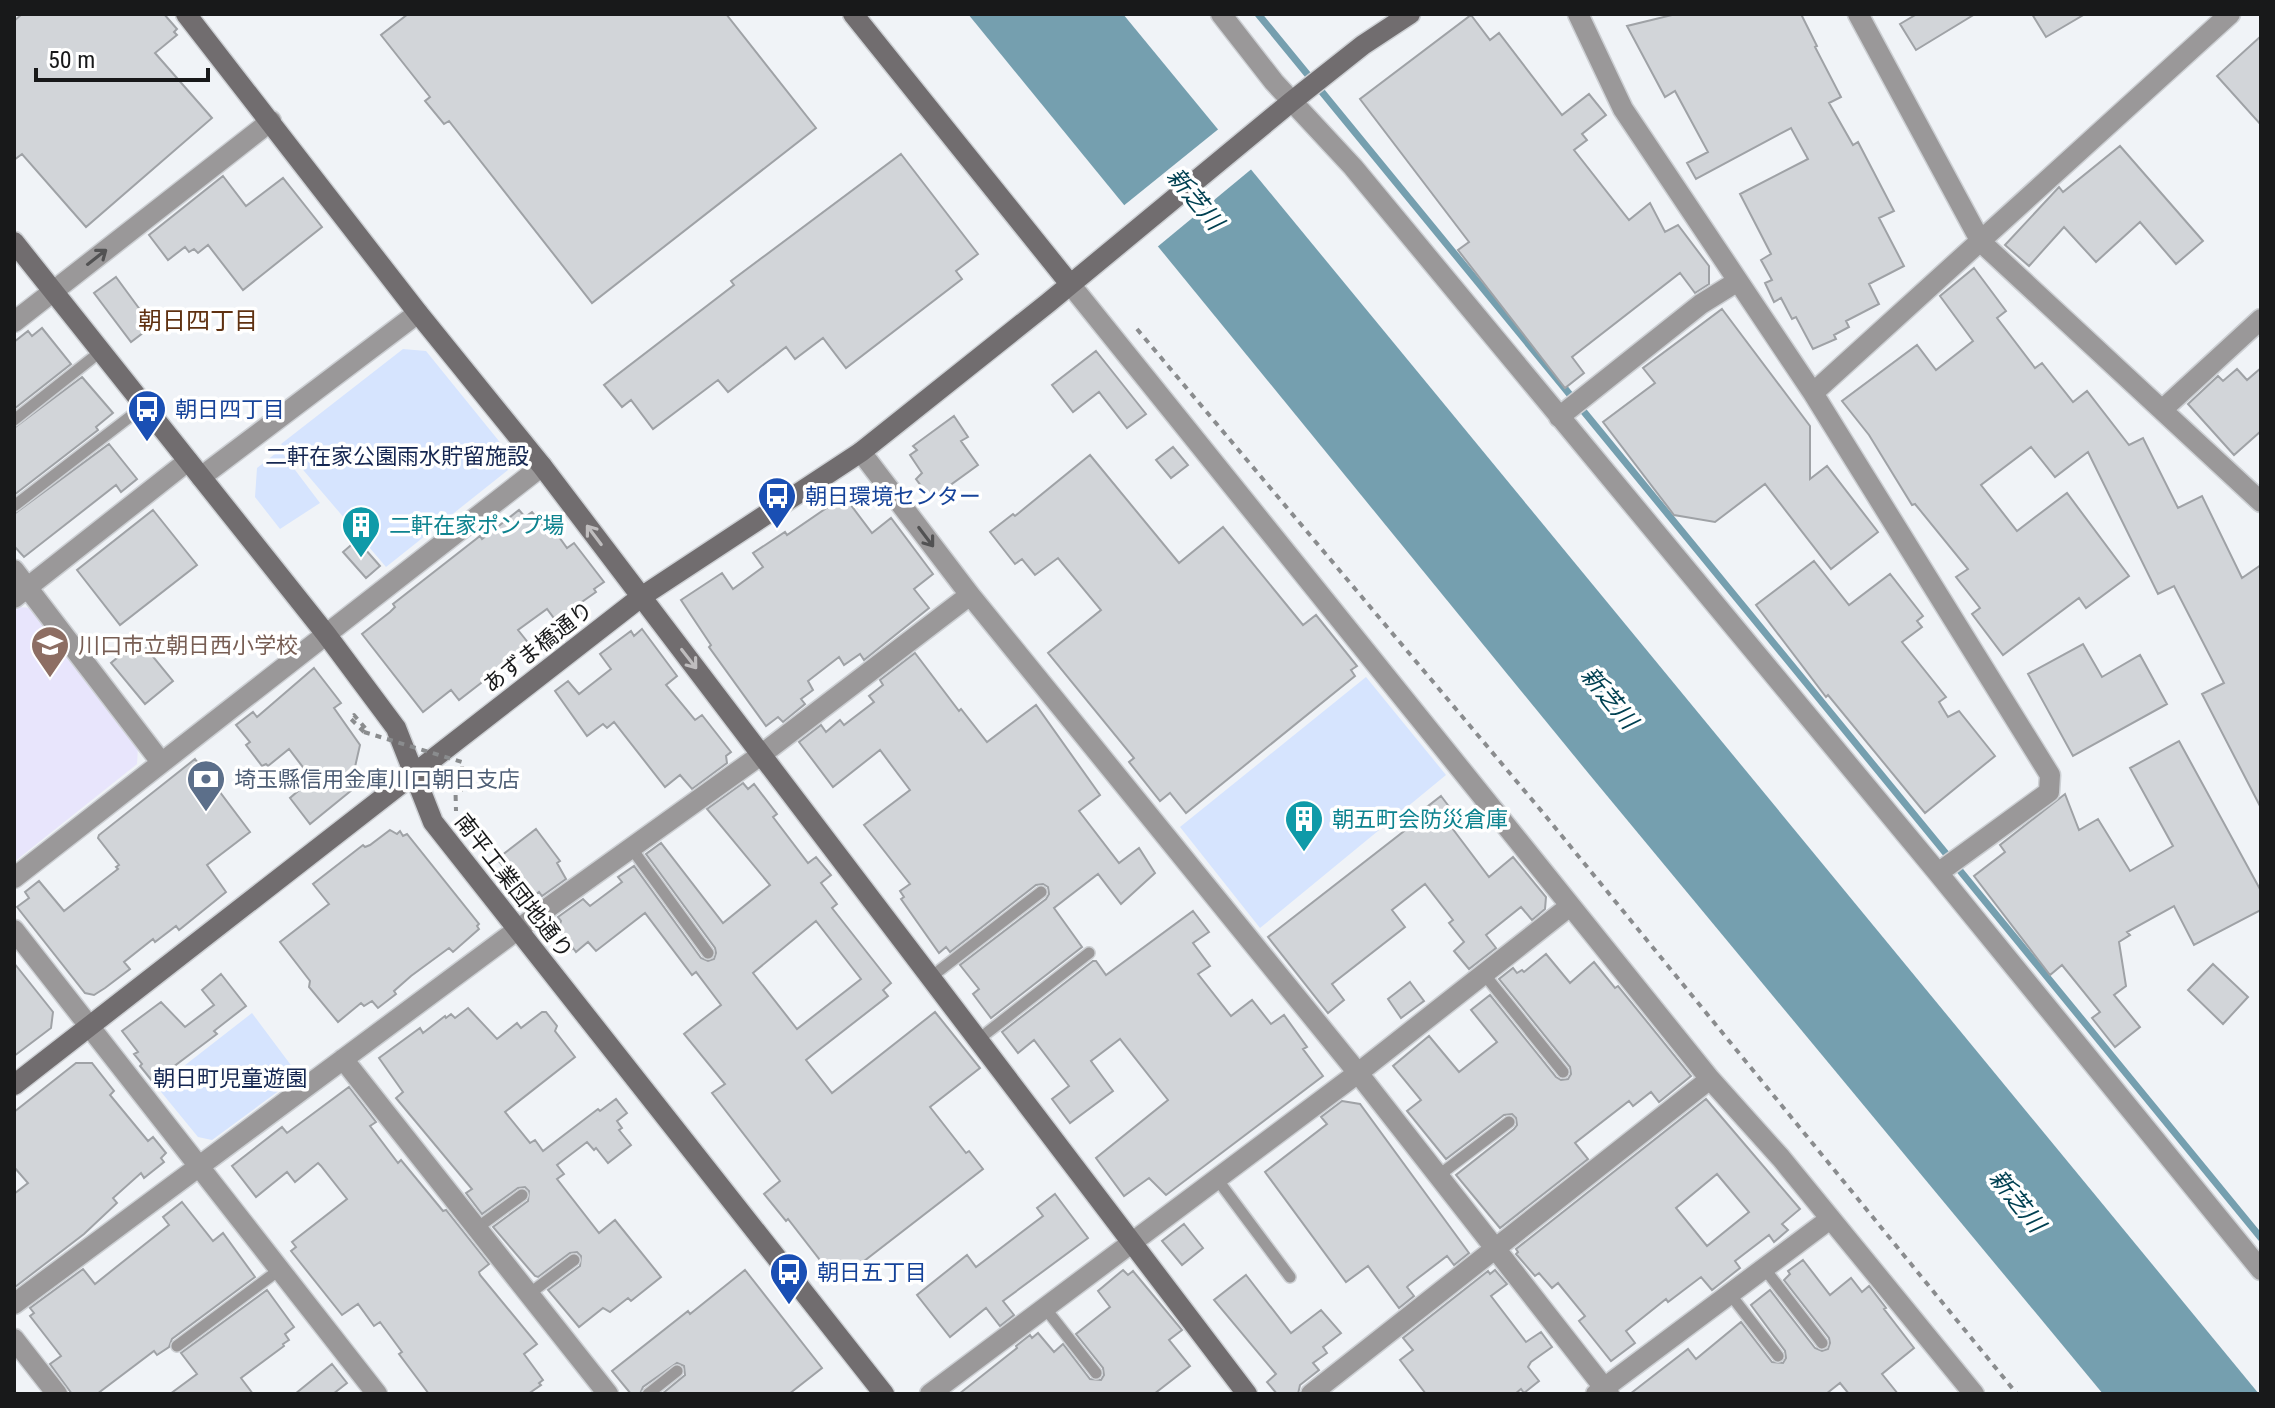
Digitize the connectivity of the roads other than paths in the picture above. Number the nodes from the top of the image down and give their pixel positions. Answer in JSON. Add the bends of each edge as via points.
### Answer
{"nodes":[{"id":1,"x":186,"y":14,"type":"edge"},
{"id":2,"x":853,"y":14,"type":"edge"},
{"id":3,"x":1221,"y":14,"type":"edge"},
{"id":4,"x":1410,"y":14,"type":"edge"},
{"id":5,"x":1578,"y":14,"type":"edge"},
{"id":6,"x":1858,"y":14,"type":"edge"},
{"id":7,"x":2230,"y":14,"type":"edge"},
{"id":8,"x":1283,"y":109,"type":"junction"},
{"id":9,"x":271,"y":121,"type":"junction"},
{"id":10,"x":14,"y":242,"type":"edge"},
{"id":11,"x":1981,"y":242,"type":"junction"},
{"id":12,"x":1738,"y":281,"type":"junction"},
{"id":13,"x":1070,"y":284,"type":"junction"},
{"id":14,"x":53,"y":292,"type":"junction"},
{"id":15,"x":418,"y":313,"type":"junction"},
{"id":16,"x":2261,"y":319,"type":"edge"},
{"id":17,"x":14,"y":322,"type":"edge"},
{"id":18,"x":100,"y":352,"type":"junction"},
{"id":19,"x":1813,"y":393,"type":"junction"},
{"id":20,"x":144,"y":406,"type":"junction"},
{"id":21,"x":2162,"y":410,"type":"junction"},
{"id":22,"x":1559,"y":417,"type":"junction"},
{"id":23,"x":14,"y":420,"type":"edge"},
{"id":24,"x":861,"y":452,"type":"junction"},
{"id":25,"x":542,"y":466,"type":"junction"},
{"id":26,"x":194,"y":469,"type":"junction"},
{"id":27,"x":2261,"y":502,"type":"edge"},
{"id":28,"x":14,"y":506,"type":"edge"},
{"id":29,"x":14,"y":570,"type":"edge"},
{"id":30,"x":21,"y":592,"type":"edge"},
{"id":31,"x":970,"y":595,"type":"junction"},
{"id":32,"x":641,"y":597,"type":"junction"},
{"id":33,"x":326,"y":634,"type":"junction"},
{"id":34,"x":762,"y":754,"type":"junction"},
{"id":35,"x":161,"y":762,"type":"junction"},
{"id":36,"x":416,"y":773,"type":"junction"},
{"id":37,"x":632,"y":849,"type":"junction"},
{"id":38,"x":1938,"y":873,"type":"junction"},
{"id":39,"x":14,"y":878,"type":"edge"},
{"id":40,"x":1041,"y":892,"type":"dead end"},
{"id":41,"x":1570,"y":906,"type":"junction"},
{"id":42,"x":14,"y":930,"type":"edge"},
{"id":43,"x":517,"y":930,"type":"junction"},
{"id":44,"x":708,"y":953,"type":"dead end"},
{"id":45,"x":1089,"y":953,"type":"dead end"},
{"id":46,"x":1484,"y":974,"type":"junction"},
{"id":47,"x":931,"y":977,"type":"junction"},
{"id":48,"x":89,"y":1027,"type":"junction"},
{"id":49,"x":979,"y":1039,"type":"junction"},
{"id":50,"x":343,"y":1059,"type":"junction"},
{"id":51,"x":1563,"y":1072,"type":"dead end"},
{"id":52,"x":1358,"y":1073,"type":"junction"},
{"id":53,"x":1710,"y":1079,"type":"junction"},
{"id":54,"x":14,"y":1085,"type":"edge"},
{"id":55,"x":1509,"y":1122,"type":"dead end"},
{"id":56,"x":199,"y":1167,"type":"junction"},
{"id":57,"x":1438,"y":1176,"type":"junction"},
{"id":58,"x":1217,"y":1179,"type":"junction"},
{"id":59,"x":522,"y":1195,"type":"dead end"},
{"id":60,"x":1830,"y":1219,"type":"junction"},
{"id":61,"x":477,"y":1228,"type":"junction"},
{"id":62,"x":1132,"y":1243,"type":"junction"},
{"id":63,"x":1495,"y":1248,"type":"junction"},
{"id":64,"x":574,"y":1260,"type":"dead end"},
{"id":65,"x":1764,"y":1268,"type":"junction"},
{"id":66,"x":279,"y":1270,"type":"junction"},
{"id":67,"x":2261,"y":1270,"type":"edge"},
{"id":68,"x":1290,"y":1277,"type":"dead end"},
{"id":69,"x":529,"y":1294,"type":"junction"},
{"id":70,"x":1730,"y":1294,"type":"junction"},
{"id":71,"x":14,"y":1304,"type":"edge"},
{"id":72,"x":1045,"y":1308,"type":"junction"},
{"id":73,"x":14,"y":1339,"type":"edge"},
{"id":74,"x":1822,"y":1343,"type":"dead end"},
{"id":75,"x":177,"y":1346,"type":"dead end"},
{"id":76,"x":1778,"y":1356,"type":"dead end"},
{"id":77,"x":677,"y":1371,"type":"dead end"},
{"id":78,"x":1096,"y":1373,"type":"dead end"},
{"id":79,"x":1603,"y":1392,"type":"edge"},
{"id":80,"x":57,"y":1394,"type":"edge"},
{"id":81,"x":377,"y":1394,"type":"edge"},
{"id":82,"x":608,"y":1394,"type":"edge"},
{"id":83,"x":648,"y":1394,"type":"edge"},
{"id":84,"x":884,"y":1394,"type":"edge"},
{"id":85,"x":930,"y":1394,"type":"edge"},
{"id":86,"x":1247,"y":1394,"type":"edge"},
{"id":87,"x":1311,"y":1394,"type":"edge"},
{"id":88,"x":1974,"y":1394,"type":"edge"}],
"edges":[{"from":1,"to":9,"type":"street"},
{"from":2,"to":13,"type":"street"},
{"from":3,"to":8,"type":"street"},
{"from":4,"to":8,"type":"street"},
{"from":5,"to":12,"type":"street","via":[[1623,109]]},
{"from":6,"to":11,"type":"street"},
{"from":7,"to":11,"type":"street"},
{"from":8,"to":13,"type":"street","name":"あずま橋通り"},
{"from":8,"to":22,"type":"street","via":[[1353,167]]},
{"from":14,"to":9,"type":"street","one_way":true},
{"from":9,"to":15,"type":"street"},
{"from":10,"to":14,"type":"street","name":"南平工業団地通り"},
{"from":11,"to":19,"type":"street"},
{"from":11,"to":21,"type":"street"},
{"from":12,"to":19,"type":"street"},
{"from":12,"to":22,"type":"street","via":[[1701,304]]},
{"from":13,"to":24,"type":"street","name":"あずま橋通り"},
{"from":13,"to":41,"type":"street"},
{"from":14,"to":17,"type":"street"},
{"from":14,"to":18,"type":"street","name":"南平工業団地通り"},
{"from":15,"to":25,"type":"street"},
{"from":15,"to":26,"type":"street"},
{"from":16,"to":21,"type":"street"},
{"from":18,"to":20,"type":"street","name":"南平工業団地通り"},
{"from":18,"to":23,"type":"lane"},
{"from":19,"to":38,"type":"street","via":[[2050,775],[2049,792]]},
{"from":20,"to":26,"type":"street","name":"南平工業団地通り"},
{"from":20,"to":28,"type":"lane"},
{"from":21,"to":27,"type":"street"},
{"from":22,"to":38,"type":"street"},
{"from":24,"to":31,"type":"street","one_way":true},
{"from":24,"to":32,"type":"street","name":"あずま橋通り"},
{"from":32,"to":25,"type":"street","one_way":true},
{"from":25,"to":33,"type":"street"},
{"from":26,"to":30,"type":"street"},
{"from":26,"to":33,"type":"street","name":"南平工業団地通り"},
{"from":29,"to":30,"type":"street"},
{"from":30,"to":35,"type":"street"},
{"from":31,"to":34,"type":"street"},
{"from":31,"to":52,"type":"street"},
{"from":32,"to":34,"type":"street","one_way":true},
{"from":32,"to":36,"type":"street","name":"あずま橋通り"},
{"from":33,"to":35,"type":"street"},
{"from":33,"to":36,"type":"street","name":"南平工業団地通り","via":[[396,728]]},
{"from":34,"to":37,"type":"street"},
{"from":34,"to":47,"type":"street"},
{"from":35,"to":39,"type":"street"},
{"from":36,"to":43,"type":"street","name":"南平工業団地通り","via":[[433,822]]},
{"from":36,"to":48,"type":"street","name":"あずま橋通り"},
{"from":37,"to":43,"type":"street"},
{"from":37,"to":44,"type":"lane"},
{"from":38,"to":67,"type":"street"},
{"from":40,"to":47,"type":"lane"},
{"from":41,"to":46,"type":"street"},
{"from":41,"to":53,"type":"street"},
{"from":42,"to":48,"type":"street"},
{"from":43,"to":50,"type":"street"},
{"from":43,"to":84,"type":"street","name":"南平工業団地通り"},
{"from":45,"to":49,"type":"lane"},
{"from":46,"to":51,"type":"lane"},
{"from":46,"to":52,"type":"street"},
{"from":47,"to":49,"type":"street"},
{"from":48,"to":54,"type":"street","name":"あずま橋通り"},
{"from":48,"to":56,"type":"street"},
{"from":49,"to":62,"type":"street"},
{"from":50,"to":56,"type":"street"},
{"from":50,"to":61,"type":"street"},
{"from":52,"to":57,"type":"street"},
{"from":52,"to":58,"type":"street"},
{"from":53,"to":60,"type":"street"},
{"from":53,"to":63,"type":"street"},
{"from":55,"to":57,"type":"lane"},
{"from":56,"to":66,"type":"street"},
{"from":56,"to":71,"type":"street"},
{"from":57,"to":63,"type":"street"},
{"from":58,"to":62,"type":"street"},
{"from":58,"to":68,"type":"lane"},
{"from":59,"to":61,"type":"lane"},
{"from":60,"to":65,"type":"street"},
{"from":60,"to":88,"type":"street"},
{"from":61,"to":69,"type":"street"},
{"from":62,"to":72,"type":"street"},
{"from":62,"to":86,"type":"street"},
{"from":63,"to":79,"type":"street"},
{"from":63,"to":87,"type":"street"},
{"from":64,"to":69,"type":"lane"},
{"from":65,"to":70,"type":"street"},
{"from":65,"to":74,"type":"lane"},
{"from":66,"to":75,"type":"lane"},
{"from":66,"to":81,"type":"street"},
{"from":69,"to":82,"type":"street"},
{"from":70,"to":76,"type":"lane"},
{"from":70,"to":79,"type":"street"},
{"from":72,"to":78,"type":"lane"},
{"from":72,"to":85,"type":"street"},
{"from":73,"to":80,"type":"street"},
{"from":77,"to":83,"type":"lane"}]}
